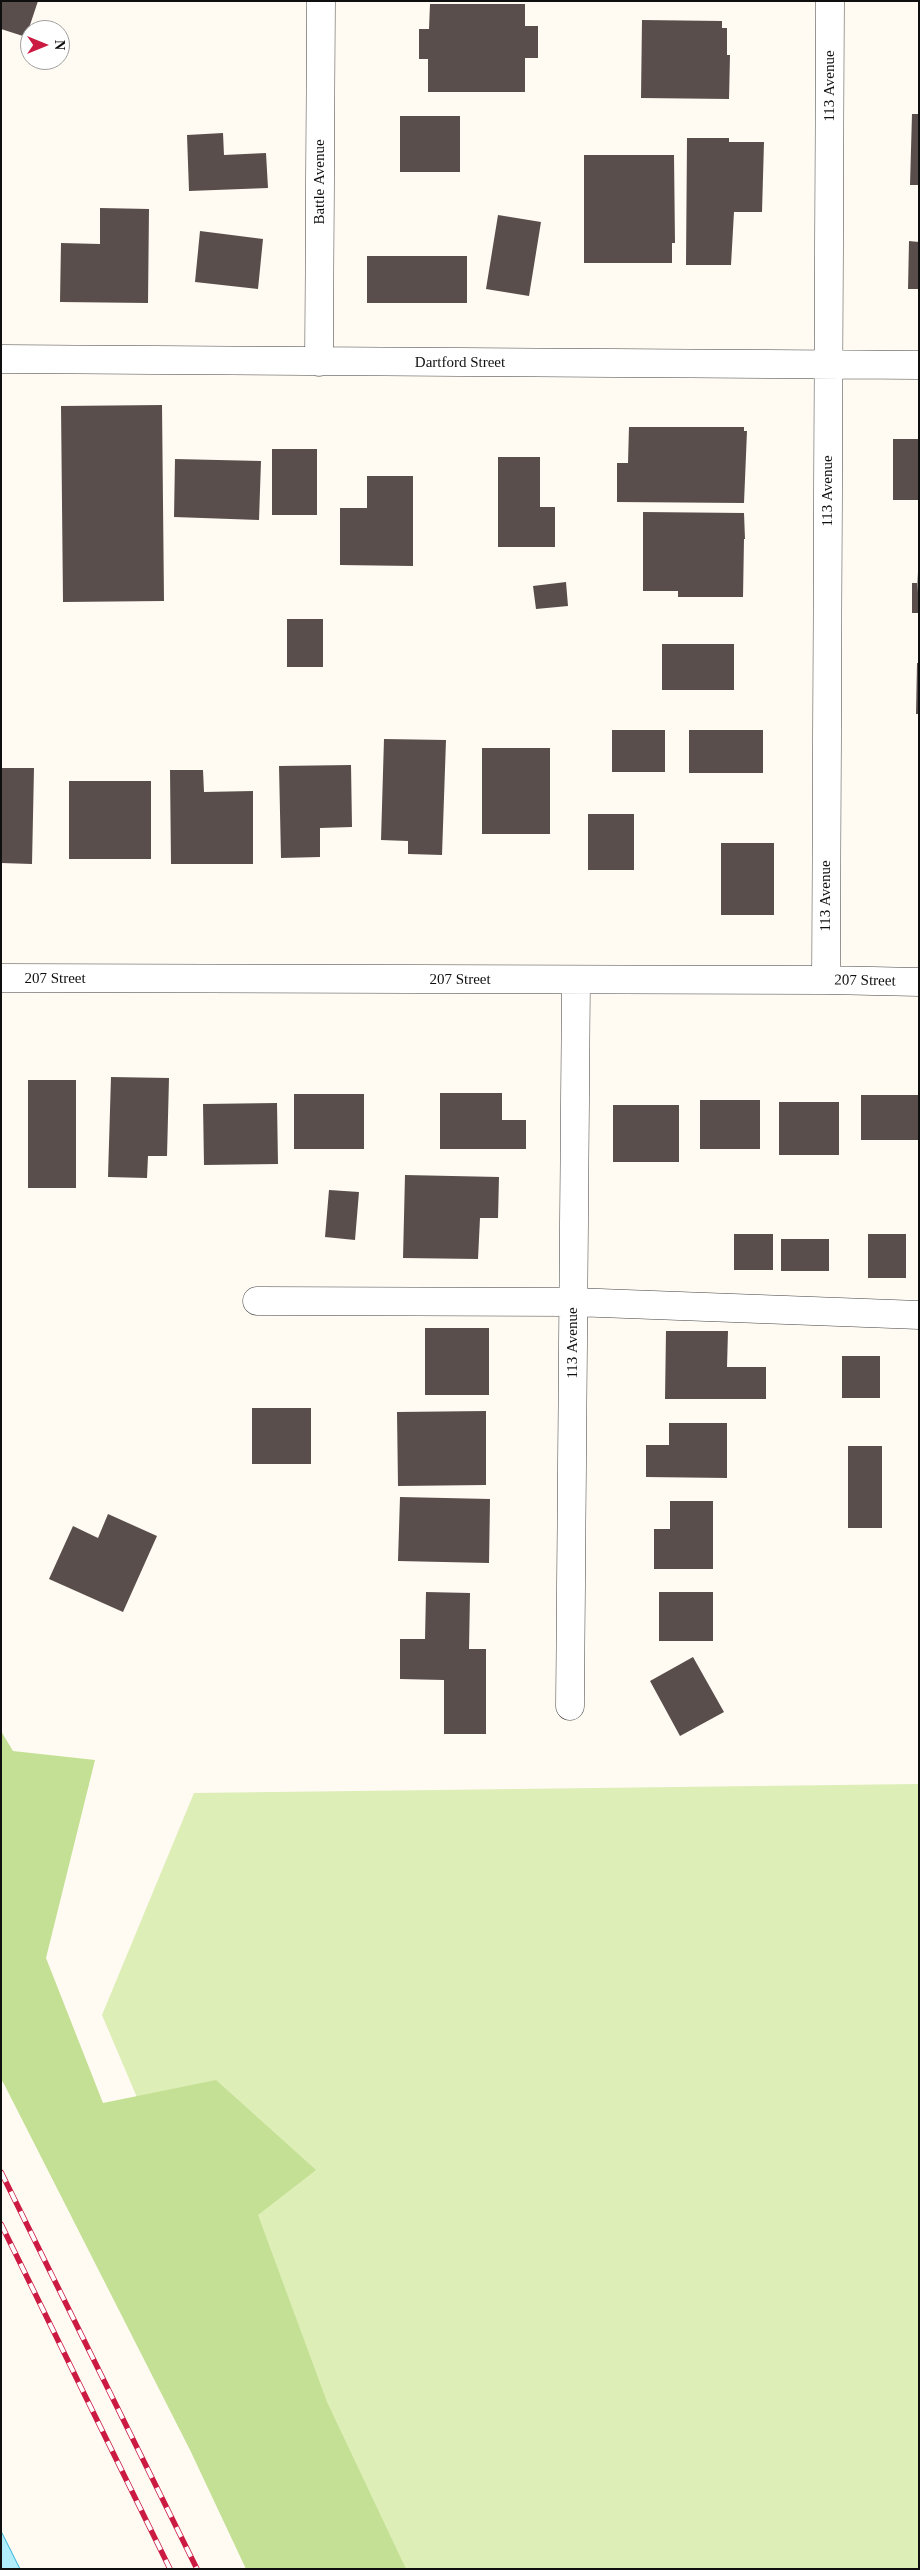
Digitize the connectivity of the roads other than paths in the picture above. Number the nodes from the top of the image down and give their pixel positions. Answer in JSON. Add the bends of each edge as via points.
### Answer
{"nodes":[{"id":1,"x":321,"y":1,"type":"edge"},
{"id":2,"x":830,"y":1,"type":"edge"},
{"id":3,"x":1,"y":359,"type":"edge"},
{"id":4,"x":319,"y":362,"type":"junction"},
{"id":5,"x":829,"y":364,"type":"junction"},
{"id":6,"x":919,"y":365,"type":"edge"},
{"id":7,"x":1,"y":978,"type":"edge"},
{"id":8,"x":576,"y":980,"type":"junction"},
{"id":9,"x":826,"y":980,"type":"junction"},
{"id":10,"x":919,"y":982,"type":"edge"},
{"id":11,"x":256,"y":1301,"type":"dead end"},
{"id":12,"x":573,"y":1302,"type":"junction"},
{"id":13,"x":919,"y":1316,"type":"edge"},
{"id":14,"x":570,"y":1706,"type":"dead end"}],
"edges":[{"from":1,"to":4,"type":"street","name":"Battle Avenue"},
{"from":2,"to":5,"type":"street","name":"113 Avenue"},
{"from":3,"to":4,"type":"street","name":"Dartford Street"},
{"from":4,"to":5,"type":"street","name":"Dartford Street"},
{"from":5,"to":6,"type":"street","name":"Dartford Street"},
{"from":5,"to":9,"type":"street","name":"113 Avenue"},
{"from":7,"to":8,"type":"street","name":"207 Street"},
{"from":8,"to":9,"type":"street","name":"207 Street"},
{"from":8,"to":12,"type":"street","name":"113 Avenue"},
{"from":9,"to":10,"type":"street","name":"207 Street"},
{"from":11,"to":12,"type":"street"},
{"from":12,"to":13,"type":"street"},
{"from":12,"to":14,"type":"street","name":"113 Avenue"}]}
